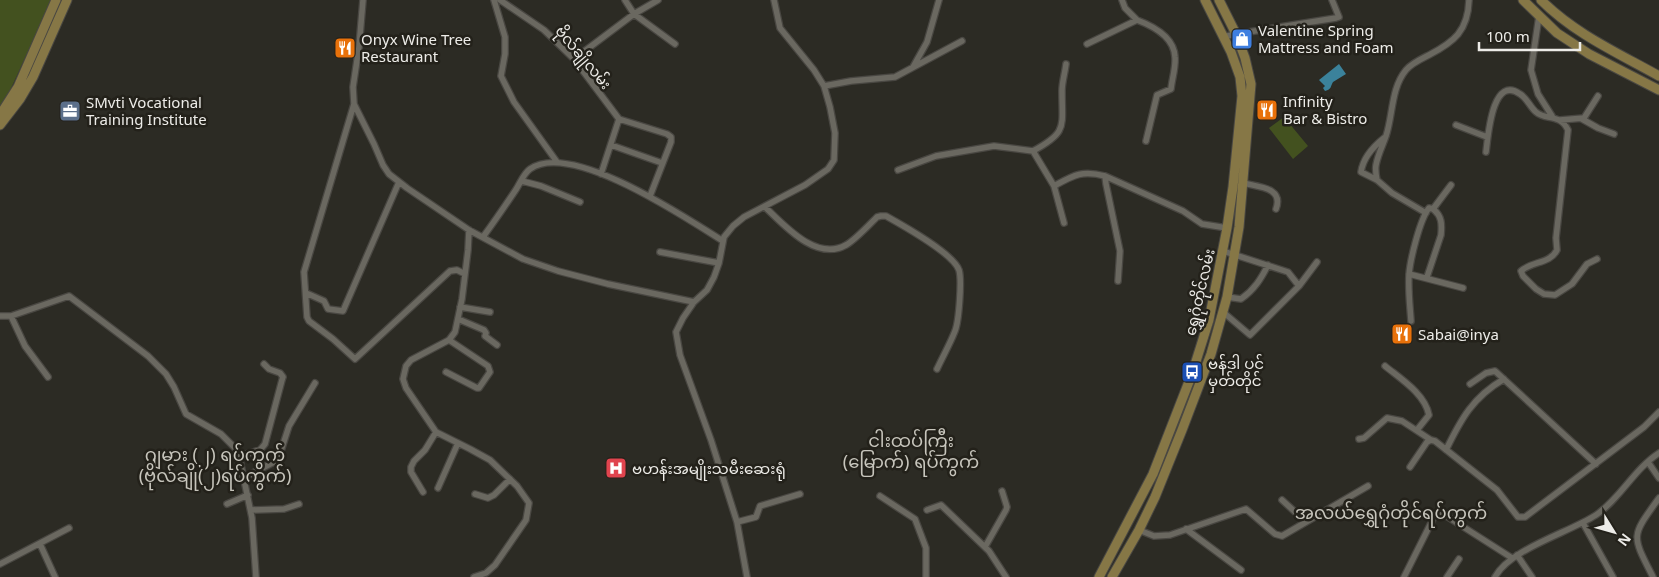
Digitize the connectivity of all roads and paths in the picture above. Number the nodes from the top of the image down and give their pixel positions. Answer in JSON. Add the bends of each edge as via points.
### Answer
{"nodes":[{"id":1,"x":56,"y":0,"type":"edge"},
{"id":2,"x":67,"y":0,"type":"edge"},
{"id":3,"x":363,"y":0,"type":"edge"},
{"id":4,"x":494,"y":0,"type":"edge"},
{"id":5,"x":500,"y":0,"type":"edge"},
{"id":6,"x":625,"y":0,"type":"edge"},
{"id":7,"x":658,"y":0,"type":"edge"},
{"id":8,"x":774,"y":0,"type":"edge"},
{"id":9,"x":939,"y":0,"type":"edge"},
{"id":10,"x":1122,"y":0,"type":"edge"},
{"id":11,"x":1205,"y":0,"type":"edge"},
{"id":12,"x":1219,"y":0,"type":"edge"},
{"id":13,"x":1332,"y":0,"type":"edge"},
{"id":14,"x":1469,"y":0,"type":"edge"},
{"id":15,"x":1523,"y":0,"type":"edge"},
{"id":16,"x":1541,"y":0,"type":"edge"},
{"id":17,"x":634,"y":14,"type":"junction"},
{"id":18,"x":1539,"y":16,"type":"junction"},
{"id":19,"x":1137,"y":20,"type":"junction"},
{"id":20,"x":1236,"y":34,"type":"junction"},
{"id":21,"x":1223,"y":37,"type":"junction"},
{"id":22,"x":962,"y":41,"type":"dead end"},
{"id":23,"x":1594,"y":41,"type":"junction"},
{"id":24,"x":38,"y":42,"type":"junction"},
{"id":25,"x":48,"y":43,"type":"junction"},
{"id":26,"x":675,"y":44,"type":"dead end"},
{"id":27,"x":1087,"y":44,"type":"dead end"},
{"id":28,"x":1579,"y":48,"type":"junction"},
{"id":29,"x":574,"y":59,"type":"junction"},
{"id":30,"x":1066,"y":64,"type":"dead end"},
{"id":31,"x":912,"y":68,"type":"junction"},
{"id":32,"x":1646,"y":69,"type":"junction"},
{"id":33,"x":1659,"y":76,"type":"edge"},
{"id":34,"x":1639,"y":80,"type":"junction"},
{"id":35,"x":824,"y":86,"type":"junction"},
{"id":36,"x":1659,"y":90,"type":"edge"},
{"id":37,"x":1598,"y":96,"type":"dead end"},
{"id":38,"x":354,"y":104,"type":"junction"},
{"id":39,"x":0,"y":115,"type":"edge"},
{"id":40,"x":1552,"y":116,"type":"junction"},
{"id":41,"x":619,"y":119,"type":"junction"},
{"id":42,"x":1582,"y":119,"type":"junction"},
{"id":43,"x":1560,"y":120,"type":"junction"},
{"id":44,"x":0,"y":125,"type":"edge"},
{"id":45,"x":1456,"y":125,"type":"dead end"},
{"id":46,"x":1614,"y":134,"type":"dead end"},
{"id":47,"x":1386,"y":137,"type":"junction"},
{"id":48,"x":1488,"y":137,"type":"junction"},
{"id":49,"x":1146,"y":141,"type":"dead end"},
{"id":50,"x":611,"y":145,"type":"junction"},
{"id":51,"x":1033,"y":151,"type":"junction"},
{"id":52,"x":1486,"y":152,"type":"dead end"},
{"id":53,"x":557,"y":162,"type":"junction"},
{"id":54,"x":662,"y":163,"type":"junction"},
{"id":55,"x":898,"y":170,"type":"dead end"},
{"id":56,"x":600,"y":174,"type":"junction"},
{"id":57,"x":1105,"y":176,"type":"junction"},
{"id":58,"x":1377,"y":180,"type":"junction"},
{"id":59,"x":522,"y":181,"type":"junction"},
{"id":60,"x":399,"y":182,"type":"junction"},
{"id":61,"x":1243,"y":183,"type":"junction"},
{"id":62,"x":1451,"y":185,"type":"dead end"},
{"id":63,"x":1054,"y":186,"type":"junction"},
{"id":64,"x":650,"y":196,"type":"junction"},
{"id":65,"x":580,"y":202,"type":"dead end"},
{"id":66,"x":765,"y":206,"type":"junction"},
{"id":67,"x":1276,"y":209,"type":"dead end"},
{"id":68,"x":1433,"y":209,"type":"junction"},
{"id":69,"x":1426,"y":213,"type":"junction"},
{"id":70,"x":1064,"y":223,"type":"dead end"},
{"id":71,"x":1227,"y":228,"type":"junction"},
{"id":72,"x":469,"y":230,"type":"junction"},
{"id":73,"x":483,"y":238,"type":"junction"},
{"id":74,"x":723,"y":241,"type":"junction"},
{"id":75,"x":1223,"y":251,"type":"junction"},
{"id":76,"x":660,"y":252,"type":"dead end"},
{"id":77,"x":1234,"y":254,"type":"junction"},
{"id":78,"x":1596,"y":259,"type":"dead end"},
{"id":79,"x":1317,"y":262,"type":"dead end"},
{"id":80,"x":720,"y":263,"type":"junction"},
{"id":81,"x":1268,"y":265,"type":"junction"},
{"id":82,"x":465,"y":274,"type":"junction"},
{"id":83,"x":1409,"y":274,"type":"junction"},
{"id":84,"x":1426,"y":278,"type":"junction"},
{"id":85,"x":1118,"y":281,"type":"dead end"},
{"id":86,"x":1299,"y":286,"type":"junction"},
{"id":87,"x":1463,"y":288,"type":"dead end"},
{"id":88,"x":306,"y":293,"type":"junction"},
{"id":89,"x":1226,"y":297,"type":"junction"},
{"id":90,"x":694,"y":302,"type":"junction"},
{"id":91,"x":460,"y":307,"type":"junction"},
{"id":92,"x":490,"y":312,"type":"dead end"},
{"id":93,"x":1223,"y":312,"type":"junction"},
{"id":94,"x":0,"y":316,"type":"edge"},
{"id":95,"x":11,"y":316,"type":"junction"},
{"id":96,"x":458,"y":318,"type":"junction"},
{"id":97,"x":1410,"y":322,"type":"dead end"},
{"id":98,"x":449,"y":340,"type":"junction"},
{"id":99,"x":497,"y":345,"type":"dead end"},
{"id":100,"x":264,"y":364,"type":"dead end"},
{"id":101,"x":1386,"y":366,"type":"dead end"},
{"id":102,"x":937,"y":369,"type":"dead end"},
{"id":103,"x":446,"y":372,"type":"dead end"},
{"id":104,"x":48,"y":376,"type":"dead end"},
{"id":105,"x":1504,"y":379,"type":"junction"},
{"id":106,"x":315,"y":383,"type":"dead end"},
{"id":107,"x":1470,"y":384,"type":"dead end"},
{"id":108,"x":1659,"y":412,"type":"edge"},
{"id":109,"x":1417,"y":430,"type":"junction"},
{"id":110,"x":436,"y":432,"type":"junction"},
{"id":111,"x":1359,"y":439,"type":"dead end"},
{"id":112,"x":1431,"y":440,"type":"junction"},
{"id":113,"x":458,"y":443,"type":"junction"},
{"id":114,"x":1446,"y":450,"type":"junction"},
{"id":115,"x":1659,"y":453,"type":"edge"},
{"id":116,"x":239,"y":456,"type":"junction"},
{"id":117,"x":1648,"y":462,"type":"junction"},
{"id":118,"x":1596,"y":464,"type":"junction"},
{"id":119,"x":1410,"y":467,"type":"dead end"},
{"id":120,"x":245,"y":477,"type":"junction"},
{"id":121,"x":1659,"y":478,"type":"edge"},
{"id":122,"x":510,"y":480,"type":"junction"},
{"id":123,"x":1368,"y":486,"type":"dead end"},
{"id":124,"x":438,"y":488,"type":"dead end"},
{"id":125,"x":1002,"y":491,"type":"dead end"},
{"id":126,"x":422,"y":492,"type":"dead end"},
{"id":127,"x":476,"y":494,"type":"dead end"},
{"id":128,"x":800,"y":494,"type":"dead end"},
{"id":129,"x":248,"y":495,"type":"junction"},
{"id":130,"x":880,"y":496,"type":"dead end"},
{"id":131,"x":1659,"y":498,"type":"edge"},
{"id":132,"x":1282,"y":500,"type":"dead end"},
{"id":133,"x":227,"y":504,"type":"dead end"},
{"id":134,"x":299,"y":504,"type":"dead end"},
{"id":135,"x":251,"y":510,"type":"junction"},
{"id":136,"x":926,"y":510,"type":"dead end"},
{"id":137,"x":1305,"y":521,"type":"junction"},
{"id":138,"x":737,"y":522,"type":"junction"},
{"id":139,"x":1582,"y":523,"type":"junction"},
{"id":140,"x":68,"y":528,"type":"dead end"},
{"id":141,"x":1186,"y":529,"type":"junction"},
{"id":142,"x":1139,"y":530,"type":"junction"},
{"id":143,"x":40,"y":544,"type":"junction"},
{"id":144,"x":985,"y":547,"type":"junction"},
{"id":145,"x":1514,"y":556,"type":"junction"},
{"id":146,"x":1459,"y":559,"type":"dead end"},
{"id":147,"x":0,"y":564,"type":"edge"},
{"id":148,"x":1240,"y":570,"type":"dead end"},
{"id":149,"x":55,"y":577,"type":"edge"},
{"id":150,"x":256,"y":577,"type":"edge"},
{"id":151,"x":474,"y":577,"type":"edge"},
{"id":152,"x":748,"y":577,"type":"edge"},
{"id":153,"x":926,"y":577,"type":"edge"},
{"id":154,"x":1006,"y":577,"type":"edge"},
{"id":155,"x":1099,"y":577,"type":"edge"},
{"id":156,"x":1112,"y":577,"type":"edge"},
{"id":157,"x":1404,"y":577,"type":"edge"},
{"id":158,"x":1447,"y":577,"type":"edge"},
{"id":159,"x":1494,"y":577,"type":"edge"},
{"id":160,"x":1532,"y":577,"type":"edge"},
{"id":161,"x":1613,"y":577,"type":"edge"},
{"id":162,"x":1653,"y":577,"type":"edge"}],
"edges":[{"from":1,"to":24,"type":"main road"},
{"from":2,"to":25,"type":"main road"},
{"from":3,"to":38,"type":"street"},
{"from":4,"to":53,"type":"street","via":[[505,38],[501,76],[514,102]]},
{"from":5,"to":29,"type":"street","name":"ဗိုလ်ချိုလမ်း","via":[[544,30]]},
{"from":6,"to":17,"type":"street"},
{"from":7,"to":17,"type":"street"},
{"from":8,"to":35,"type":"street","via":[[780,28]]},
{"from":9,"to":31,"type":"street","via":[[927,42]]},
{"from":10,"to":19,"type":"street"},
{"from":11,"to":21,"type":"main road","name":"ရွှေဂုံတိုင်လမ်း"},
{"from":12,"to":20,"type":"main road","name":"ရွှေဂုံတိုင်လမ်း"},
{"from":13,"to":20,"type":"street","via":[[1339,17]]},
{"from":14,"to":47,"type":"street","via":[[1466,20],[1458,36],[1406,70],[1394,98]]},
{"from":15,"to":18,"type":"main road"},
{"from":16,"to":23,"type":"main road","via":[[1563,21]]},
{"from":17,"to":26,"type":"street"},
{"from":17,"to":29,"type":"street"},
{"from":18,"to":28,"type":"main road"},
{"from":18,"to":40,"type":"street","via":[[1531,70],[1538,94]]},
{"from":19,"to":27,"type":"street"},
{"from":19,"to":49,"type":"street","via":[[1149,24],[1167,38],[1176,57],[1171,89],[1157,95]]},
{"from":20,"to":21,"type":"street"},
{"from":20,"to":61,"type":"main road","name":"ရွှေဂုံတိုင်လမ်း","via":[[1251,84]]},
{"from":21,"to":71,"type":"main road","name":"ရွှေဂုံတိုင်လမ်း","via":[[1240,77],[1242,96]]},
{"from":22,"to":31,"type":"street"},
{"from":23,"to":28,"type":"main road"},
{"from":23,"to":32,"type":"main road"},
{"from":24,"to":25,"type":"main road"},
{"from":24,"to":39,"type":"main road","via":[[18,87]]},
{"from":25,"to":44,"type":"main road","via":[[34,76]]},
{"from":28,"to":34,"type":"main road"},
{"from":29,"to":41,"type":"street","name":"ဗိုလ်ချိုလမ်း"},
{"from":30,"to":51,"type":"street","via":[[1060,130],[1050,142]]},
{"from":31,"to":35,"type":"street","via":[[895,77]]},
{"from":32,"to":33,"type":"main road"},
{"from":32,"to":34,"type":"main road"},
{"from":34,"to":36,"type":"main road"},
{"from":35,"to":66,"type":"street","via":[[835,133],[834,160],[819,176]]},
{"from":37,"to":42,"type":"street"},
{"from":38,"to":60,"type":"street","via":[[383,165]]},
{"from":38,"to":88,"type":"street","via":[[304,272]]},
{"from":40,"to":43,"type":"street"},
{"from":40,"to":48,"type":"street","via":[[1536,112],[1521,94],[1509,90],[1495,101]]},
{"from":41,"to":50,"type":"street"},
{"from":41,"to":54,"type":"street","via":[[671,137]]},
{"from":42,"to":43,"type":"street"},
{"from":42,"to":46,"type":"street"},
{"from":43,"to":78,"type":"street","via":[[1568,130],[1557,250],[1551,258],[1521,271],[1536,289],[1555,295],[1572,284],[1587,264]]},
{"from":45,"to":48,"type":"street"},
{"from":47,"to":58,"type":"street","via":[[1376,164]]},
{"from":47,"to":58,"type":"street","via":[[1375,146],[1361,172]]},
{"from":48,"to":52,"type":"street"},
{"from":50,"to":54,"type":"street"},
{"from":50,"to":56,"type":"street"},
{"from":51,"to":55,"type":"street","via":[[994,146],[936,156]]},
{"from":51,"to":63,"type":"street"},
{"from":53,"to":56,"type":"street"},
{"from":53,"to":59,"type":"street","via":[[532,167]]},
{"from":54,"to":64,"type":"street"},
{"from":56,"to":64,"type":"street"},
{"from":57,"to":63,"type":"street","via":[[1076,174]]},
{"from":57,"to":71,"type":"street","via":[[1183,211],[1202,224]]},
{"from":57,"to":85,"type":"street","via":[[1120,251]]},
{"from":58,"to":69,"type":"street"},
{"from":59,"to":65,"type":"street"},
{"from":59,"to":73,"type":"street"},
{"from":60,"to":72,"type":"street"},
{"from":60,"to":88,"type":"street","via":[[343,311],[328,309],[324,301]]},
{"from":61,"to":67,"type":"street","via":[[1267,188],[1276,194]]},
{"from":61,"to":77,"type":"main road","name":"ရွှေဂုံတိုင်လမ်း"},
{"from":62,"to":68,"type":"street"},
{"from":63,"to":70,"type":"street"},
{"from":64,"to":74,"type":"street"},
{"from":66,"to":74,"type":"street","via":[[733,226]]},
{"from":66,"to":102,"type":"street","via":[[794,234],[811,245],[828,250],[845,246],[877,217],[886,216],[917,233],[953,261],[959,270],[960,292],[956,328]]},
{"from":68,"to":69,"type":"street","via":[[1429,208]]},
{"from":68,"to":84,"type":"street","via":[[1440,216],[1442,228]]},
{"from":69,"to":83,"type":"street"},
{"from":71,"to":75,"type":"main road","name":"ရွှေဂုံတိုင်လမ်း"},
{"from":72,"to":73,"type":"street"},
{"from":72,"to":82,"type":"street"},
{"from":73,"to":90,"type":"street","via":[[523,259],[558,271]]},
{"from":74,"to":80,"type":"street"},
{"from":75,"to":77,"type":"street"},
{"from":75,"to":155,"type":"main road","name":"ရွှေဂုံတိုင်လမ်း","via":[[1209,320],[1192,374],[1153,474]]},
{"from":76,"to":80,"type":"street"},
{"from":77,"to":81,"type":"street"},
{"from":77,"to":89,"type":"main road","name":"ရွှေဂုံတိုင်လမ်း"},
{"from":79,"to":86,"type":"street"},
{"from":80,"to":90,"type":"street","via":[[707,290]]},
{"from":81,"to":86,"type":"street","via":[[1288,272]]},
{"from":81,"to":89,"type":"street","via":[[1260,282],[1247,295],[1241,299]]},
{"from":82,"to":88,"type":"street","via":[[450,271],[355,359],[309,321]]},
{"from":82,"to":91,"type":"street"},
{"from":83,"to":84,"type":"street"},
{"from":83,"to":97,"type":"street"},
{"from":84,"to":87,"type":"street"},
{"from":86,"to":93,"type":"street","via":[[1250,335]]},
{"from":89,"to":93,"type":"main road","name":"ရွှေဂုံတိုင်လမ်း"},
{"from":90,"to":138,"type":"street","via":[[678,325],[677,341]]},
{"from":91,"to":92,"type":"street"},
{"from":91,"to":96,"type":"street"},
{"from":93,"to":142,"type":"main road","name":"ရွှေဂုံတိုင်လမ်း","via":[[1182,430]]},
{"from":94,"to":95,"type":"street"},
{"from":95,"to":104,"type":"street","via":[[26,346]]},
{"from":95,"to":116,"type":"street","via":[[69,296],[148,356],[166,374],[186,414],[221,434]]},
{"from":96,"to":98,"type":"street","via":[[455,332]]},
{"from":96,"to":99,"type":"street","via":[[484,330],[486,338]]},
{"from":98,"to":103,"type":"street","via":[[488,366],[490,372],[478,388]]},
{"from":98,"to":110,"type":"street","via":[[411,360],[403,379]]},
{"from":100,"to":116,"type":"street","via":[[282,375],[280,389],[263,447]]},
{"from":101,"to":109,"type":"street","via":[[1414,390],[1426,408],[1428,415]]},
{"from":105,"to":107,"type":"street","via":[[1495,371]]},
{"from":105,"to":114,"type":"street","via":[[1475,400]]},
{"from":105,"to":118,"type":"street"},
{"from":106,"to":120,"type":"street","via":[[289,426],[279,457]]},
{"from":108,"to":118,"type":"street"},
{"from":109,"to":111,"type":"street","via":[[1402,421],[1388,418]]},
{"from":109,"to":112,"type":"street"},
{"from":110,"to":113,"type":"street"},
{"from":110,"to":126,"type":"street","via":[[411,467]]},
{"from":112,"to":114,"type":"street"},
{"from":112,"to":119,"type":"street"},
{"from":113,"to":122,"type":"street","via":[[490,460]]},
{"from":113,"to":124,"type":"street"},
{"from":114,"to":118,"type":"street","via":[[1497,490],[1518,516],[1525,517]]},
{"from":115,"to":117,"type":"street"},
{"from":116,"to":120,"type":"street"},
{"from":117,"to":121,"type":"street"},
{"from":117,"to":139,"type":"street","via":[[1603,509]]},
{"from":120,"to":129,"type":"street"},
{"from":122,"to":127,"type":"street","via":[[488,498]]},
{"from":122,"to":151,"type":"street","via":[[529,503],[526,520],[495,565]]},
{"from":123,"to":137,"type":"street"},
{"from":125,"to":144,"type":"street","via":[[1007,507]]},
{"from":128,"to":138,"type":"street","via":[[760,506],[756,517]]},
{"from":129,"to":133,"type":"street"},
{"from":129,"to":135,"type":"street"},
{"from":130,"to":153,"type":"street","via":[[915,519],[926,548]]},
{"from":131,"to":162,"type":"street","via":[[1637,530],[1636,540]]},
{"from":132,"to":137,"type":"street"},
{"from":134,"to":135,"type":"street","via":[[284,509]]},
{"from":135,"to":150,"type":"street"},
{"from":136,"to":144,"type":"street","via":[[941,505]]},
{"from":137,"to":141,"type":"street","via":[[1278,536],[1246,509]]},
{"from":138,"to":152,"type":"street"},
{"from":139,"to":145,"type":"street"},
{"from":139,"to":161,"type":"street"},
{"from":140,"to":143,"type":"street"},
{"from":141,"to":142,"type":"street","via":[[1154,536]]},
{"from":141,"to":148,"type":"street"},
{"from":142,"to":156,"type":"main road","name":"ရွှေဂုံတိုင်လမ်း"},
{"from":143,"to":147,"type":"street"},
{"from":143,"to":149,"type":"street"},
{"from":144,"to":154,"type":"street"},
{"from":145,"to":157,"type":"street","via":[[1440,512],[1435,515]]},
{"from":145,"to":159,"type":"street"},
{"from":145,"to":160,"type":"street"},
{"from":146,"to":158,"type":"street"}]}
